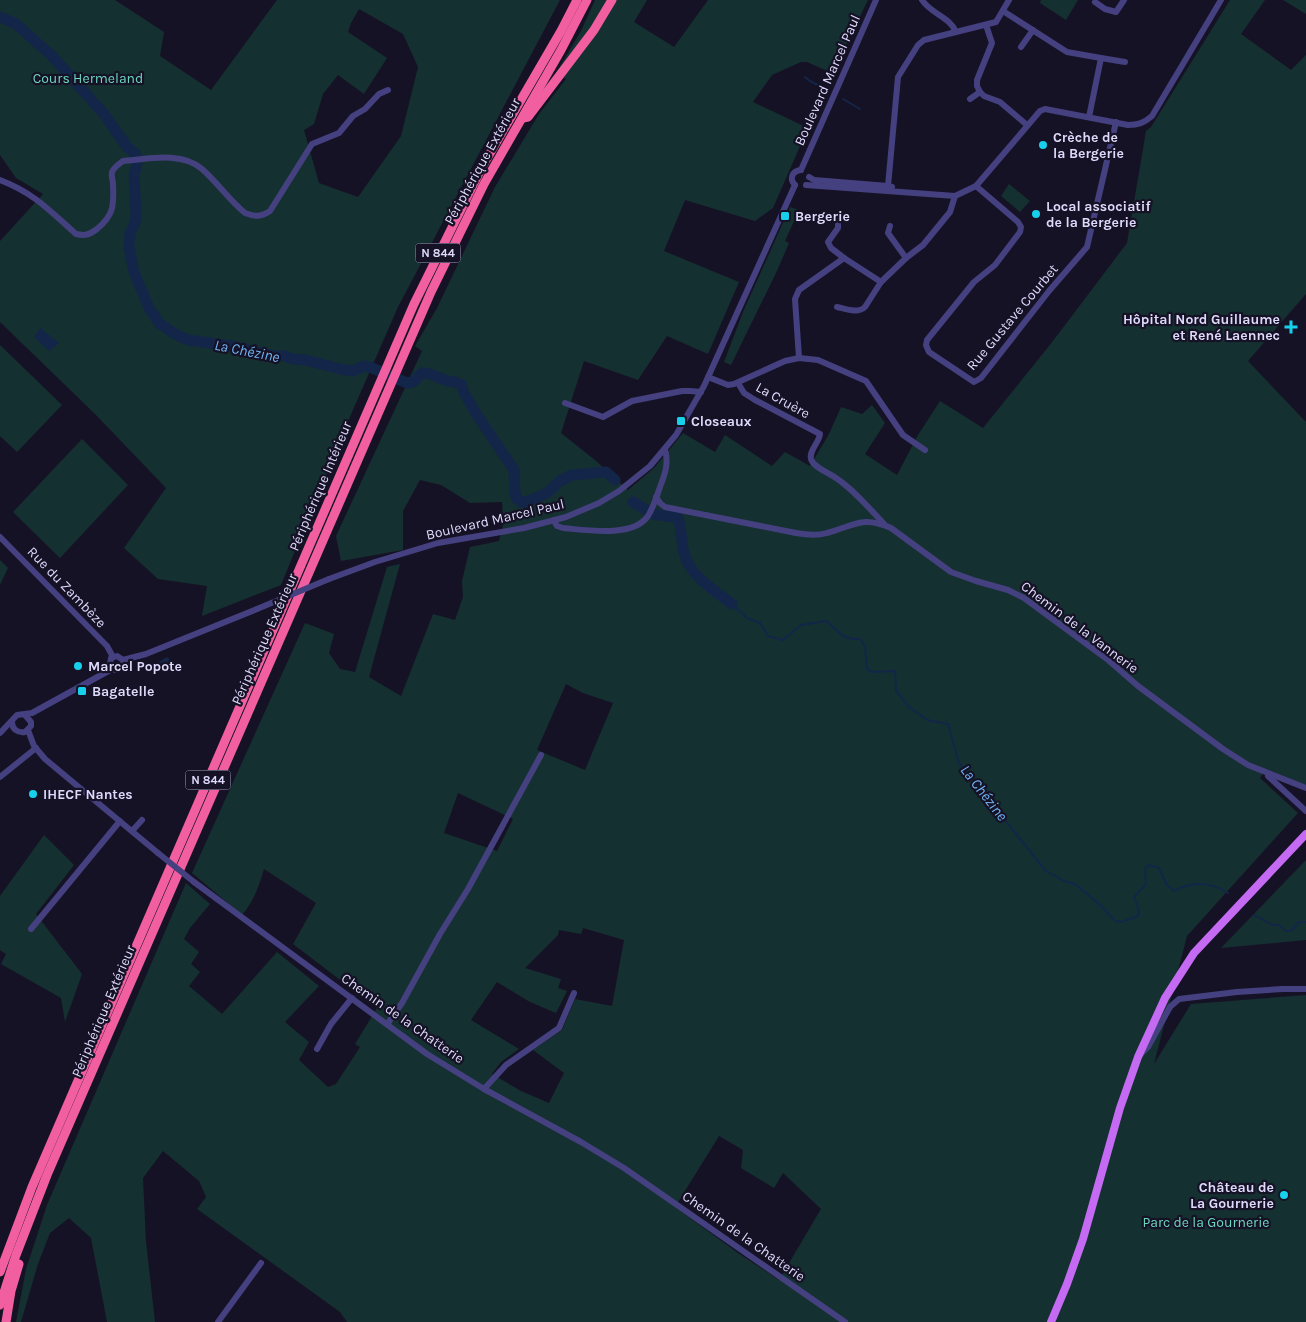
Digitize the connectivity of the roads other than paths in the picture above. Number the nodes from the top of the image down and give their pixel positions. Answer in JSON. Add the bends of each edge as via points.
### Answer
{"nodes":[{"id":1,"x":576,"y":0,"type":"edge"},
{"id":2,"x":587,"y":0,"type":"edge"},
{"id":3,"x":612,"y":0,"type":"edge"},
{"id":4,"x":876,"y":0,"type":"edge"},
{"id":5,"x":922,"y":0,"type":"edge"},
{"id":6,"x":1010,"y":0,"type":"edge"},
{"id":7,"x":1124,"y":0,"type":"edge"},
{"id":8,"x":1220,"y":0,"type":"edge"},
{"id":9,"x":1095,"y":2,"type":"dead end"},
{"id":10,"x":1003,"y":11,"type":"junction"},
{"id":11,"x":986,"y":25,"type":"junction"},
{"id":12,"x":1033,"y":30,"type":"junction"},
{"id":13,"x":956,"y":32,"type":"junction"},
{"id":14,"x":1022,"y":47,"type":"dead end"},
{"id":15,"x":1101,"y":58,"type":"junction"},
{"id":16,"x":1125,"y":62,"type":"dead end"},
{"id":17,"x":388,"y":90,"type":"dead end"},
{"id":18,"x":980,"y":92,"type":"junction"},
{"id":19,"x":970,"y":98,"type":"dead end"},
{"id":20,"x":1090,"y":117,"type":"junction"},
{"id":21,"x":520,"y":118,"type":"junction"},
{"id":22,"x":1116,"y":122,"type":"junction"},
{"id":23,"x":1028,"y":125,"type":"junction"},
{"id":24,"x":800,"y":170,"type":"junction"},
{"id":25,"x":809,"y":177,"type":"junction"},
{"id":26,"x":0,"y":180,"type":"edge"},
{"id":27,"x":806,"y":184,"type":"junction"},
{"id":28,"x":795,"y":185,"type":"junction"},
{"id":29,"x":888,"y":186,"type":"junction"},
{"id":30,"x":976,"y":186,"type":"junction"},
{"id":31,"x":904,"y":193,"type":"junction"},
{"id":32,"x":954,"y":196,"type":"junction"},
{"id":33,"x":838,"y":220,"type":"dead end"},
{"id":34,"x":890,"y":226,"type":"dead end"},
{"id":35,"x":844,"y":258,"type":"junction"},
{"id":36,"x":906,"y":258,"type":"junction"},
{"id":37,"x":881,"y":282,"type":"junction"},
{"id":38,"x":837,"y":307,"type":"dead end"},
{"id":39,"x":799,"y":358,"type":"junction"},
{"id":40,"x":708,"y":377,"type":"junction"},
{"id":41,"x":738,"y":383,"type":"junction"},
{"id":42,"x":701,"y":392,"type":"junction"},
{"id":43,"x":565,"y":403,"type":"dead end"},
{"id":44,"x":665,"y":450,"type":"junction"},
{"id":45,"x":925,"y":450,"type":"dead end"},
{"id":46,"x":656,"y":497,"type":"junction"},
{"id":47,"x":554,"y":521,"type":"junction"},
{"id":48,"x":886,"y":526,"type":"junction"},
{"id":49,"x":0,"y":537,"type":"edge"},
{"id":50,"x":113,"y":657,"type":"junction"},
{"id":51,"x":123,"y":660,"type":"junction"},
{"id":52,"x":112,"y":669,"type":"junction"},
{"id":53,"x":25,"y":715,"type":"junction"},
{"id":54,"x":12,"y":722,"type":"junction"},
{"id":55,"x":14,"y":729,"type":"junction"},
{"id":56,"x":28,"y":730,"type":"junction"},
{"id":57,"x":36,"y":748,"type":"junction"},
{"id":58,"x":541,"y":755,"type":"dead end"},
{"id":59,"x":1265,"y":773,"type":"junction"},
{"id":60,"x":0,"y":777,"type":"edge"},
{"id":61,"x":1306,"y":788,"type":"edge"},
{"id":62,"x":1306,"y":811,"type":"edge"},
{"id":63,"x":142,"y":820,"type":"dead end"},
{"id":64,"x":120,"y":821,"type":"junction"},
{"id":65,"x":132,"y":831,"type":"junction"},
{"id":66,"x":1306,"y":834,"type":"edge"},
{"id":67,"x":31,"y":929,"type":"dead end"},
{"id":68,"x":1306,"y":989,"type":"edge"},
{"id":69,"x":574,"y":992,"type":"dead end"},
{"id":70,"x":352,"y":998,"type":"junction"},
{"id":71,"x":388,"y":1023,"type":"junction"},
{"id":72,"x":317,"y":1049,"type":"dead end"},
{"id":73,"x":1138,"y":1057,"type":"junction"},
{"id":74,"x":484,"y":1089,"type":"junction"},
{"id":75,"x":25,"y":1230,"type":"junction"},
{"id":76,"x":2,"y":1259,"type":"edge"},
{"id":77,"x":261,"y":1263,"type":"dead end"},
{"id":78,"x":0,"y":1272,"type":"edge"},
{"id":79,"x":0,"y":1305,"type":"edge"},
{"id":80,"x":6,"y":1322,"type":"edge"},
{"id":81,"x":218,"y":1322,"type":"edge"},
{"id":82,"x":845,"y":1322,"type":"edge"},
{"id":83,"x":1051,"y":1322,"type":"edge"}],
"edges":[{"from":1,"to":76,"type":"highway","name":"Périphérique Intérieur","number":"N 844","via":[[474,181],[397,340]]},
{"from":2,"to":21,"type":"highway","name":"Périphérique Extérieur","number":"N 844"},
{"from":3,"to":21,"type":"highway","via":[[594,30],[528,117]]},
{"from":4,"to":24,"type":"street","name":"Boulevard Marcel Paul"},
{"from":5,"to":13,"type":"street","via":[[928,9],[953,25]]},
{"from":6,"to":10,"type":"street"},
{"from":7,"to":9,"type":"street","via":[[1116,12]]},
{"from":8,"to":22,"type":"street","via":[[1152,116],[1138,125]]},
{"from":10,"to":11,"type":"street","via":[[996,22]]},
{"from":10,"to":12,"type":"street"},
{"from":11,"to":13,"type":"street"},
{"from":11,"to":18,"type":"street","via":[[992,43],[977,80]]},
{"from":12,"to":14,"type":"street"},
{"from":12,"to":15,"type":"street","via":[[1067,52]]},
{"from":13,"to":29,"type":"street","via":[[924,40],[898,77]]},
{"from":15,"to":16,"type":"street"},
{"from":15,"to":20,"type":"street"},
{"from":17,"to":26,"type":"street","via":[[353,116],[339,133],[312,144],[270,211],[263,216],[245,213],[201,167],[173,158],[123,161],[117,165],[112,172],[114,206],[111,214],[91,234],[84,236],[76,234],[35,197]]},
{"from":18,"to":19,"type":"street"},
{"from":18,"to":23,"type":"street","via":[[1000,102]]},
{"from":20,"to":22,"type":"street"},
{"from":20,"to":23,"type":"street","via":[[1045,109]]},
{"from":21,"to":75,"type":"highway","name":"Périphérique Extérieur","number":"N 844","via":[[455,240],[408,344]]},
{"from":22,"to":30,"type":"street","name":"Rue Gustave Courbet","via":[[1087,247],[981,378],[974,382],[929,352],[926,345],[974,282],[995,265],[1020,232],[1018,222]]},
{"from":23,"to":30,"type":"street"},
{"from":24,"to":25,"type":"street"},
{"from":24,"to":28,"type":"street","via":[[792,176]]},
{"from":25,"to":27,"type":"street"},
{"from":25,"to":29,"type":"street"},
{"from":27,"to":28,"type":"street","via":[[801,187]]},
{"from":27,"to":31,"type":"street"},
{"from":28,"to":40,"type":"street","name":"Boulevard Marcel Paul"},
{"from":29,"to":31,"type":"street"},
{"from":30,"to":32,"type":"street"},
{"from":31,"to":32,"type":"street"},
{"from":32,"to":36,"type":"street","via":[[950,212],[923,245]]},
{"from":33,"to":35,"type":"street","via":[[838,228],[828,242]]},
{"from":34,"to":36,"type":"street","via":[[888,233]]},
{"from":35,"to":37,"type":"street"},
{"from":35,"to":39,"type":"street","via":[[799,290],[795,299]]},
{"from":36,"to":37,"type":"street"},
{"from":37,"to":38,"type":"street","via":[[861,310]]},
{"from":39,"to":41,"type":"street","via":[[785,361]]},
{"from":39,"to":45,"type":"street","via":[[818,360],[866,382],[903,435]]},
{"from":40,"to":41,"type":"street","via":[[728,385]]},
{"from":40,"to":42,"type":"street","name":"Boulevard Marcel Paul"},
{"from":41,"to":48,"type":"street","name":"La Cruère","via":[[744,393],[755,400],[820,434],[812,452],[813,464],[839,480]]},
{"from":42,"to":43,"type":"street","via":[[682,391],[632,401],[603,417]]},
{"from":42,"to":44,"type":"street","name":"Boulevard Marcel Paul"},
{"from":44,"to":46,"type":"street","via":[[667,468]]},
{"from":44,"to":47,"type":"street","name":"Boulevard Marcel Paul","via":[[619,491],[599,503]]},
{"from":46,"to":47,"type":"street","via":[[642,523],[626,530],[563,528]]},
{"from":46,"to":48,"type":"street","name":"Chemin de la Vannerie","via":[[665,507],[796,533],[816,535],[869,521]]},
{"from":47,"to":51,"type":"street","name":"Boulevard Marcel Paul","bridge":true,"via":[[438,543],[375,562],[146,654]]},
{"from":48,"to":59,"type":"street","name":"Chemin de la Vannerie","via":[[951,572],[1024,598],[1223,749]]},
{"from":49,"to":50,"type":"street","name":"Rue du Zambèze","via":[[107,646]]},
{"from":50,"to":51,"type":"street"},
{"from":50,"to":52,"type":"street","via":[[109,663]]},
{"from":51,"to":52,"type":"street","via":[[121,669]]},
{"from":52,"to":53,"type":"street"},
{"from":53,"to":54,"type":"street","via":[[17,715]]},
{"from":53,"to":56,"type":"street","via":[[31,722]]},
{"from":54,"to":55,"type":"street"},
{"from":54,"to":55,"type":"street","via":[[0,733]]},
{"from":55,"to":56,"type":"street","via":[[21,733]]},
{"from":56,"to":57,"type":"street","name":"Chemin de la Chatterie"},
{"from":57,"to":60,"type":"street"},
{"from":57,"to":64,"type":"street","name":"Chemin de la Chatterie","via":[[45,760]]},
{"from":58,"to":71,"type":"street","via":[[468,889]]},
{"from":59,"to":61,"type":"street","name":"Chemin de la Vannerie"},
{"from":59,"to":62,"type":"street"},
{"from":63,"to":65,"type":"street"},
{"from":64,"to":65,"type":"street","name":"Chemin de la Chatterie"},
{"from":64,"to":67,"type":"street"},
{"from":65,"to":70,"type":"street","name":"Chemin de la Chatterie","bridge":true,"via":[[194,882]]},
{"from":66,"to":73,"type":"main road","via":[[1194,953],[1166,998]]},
{"from":68,"to":73,"type":"street","via":[[1179,1000],[1170,1007],[1148,1047]]},
{"from":69,"to":74,"type":"street","via":[[559,1028],[506,1065]]},
{"from":70,"to":71,"type":"street","name":"Chemin de la Chatterie"},
{"from":70,"to":72,"type":"street","via":[[331,1024]]},
{"from":71,"to":74,"type":"street","name":"Chemin de la Chatterie","via":[[427,1054]]},
{"from":73,"to":83,"type":"main road","via":[[1083,1239]]},
{"from":74,"to":82,"type":"street","name":"Chemin de la Chatterie","via":[[624,1168]]},
{"from":75,"to":79,"type":"highway","name":"Périphérique Extérieur","number":"N 844"},
{"from":75,"to":80,"type":"highway","via":[[27,1240],[11,1291]]},
{"from":76,"to":78,"type":"highway","name":"Périphérique Intérieur","number":"N 844"},
{"from":77,"to":81,"type":"street"}]}
